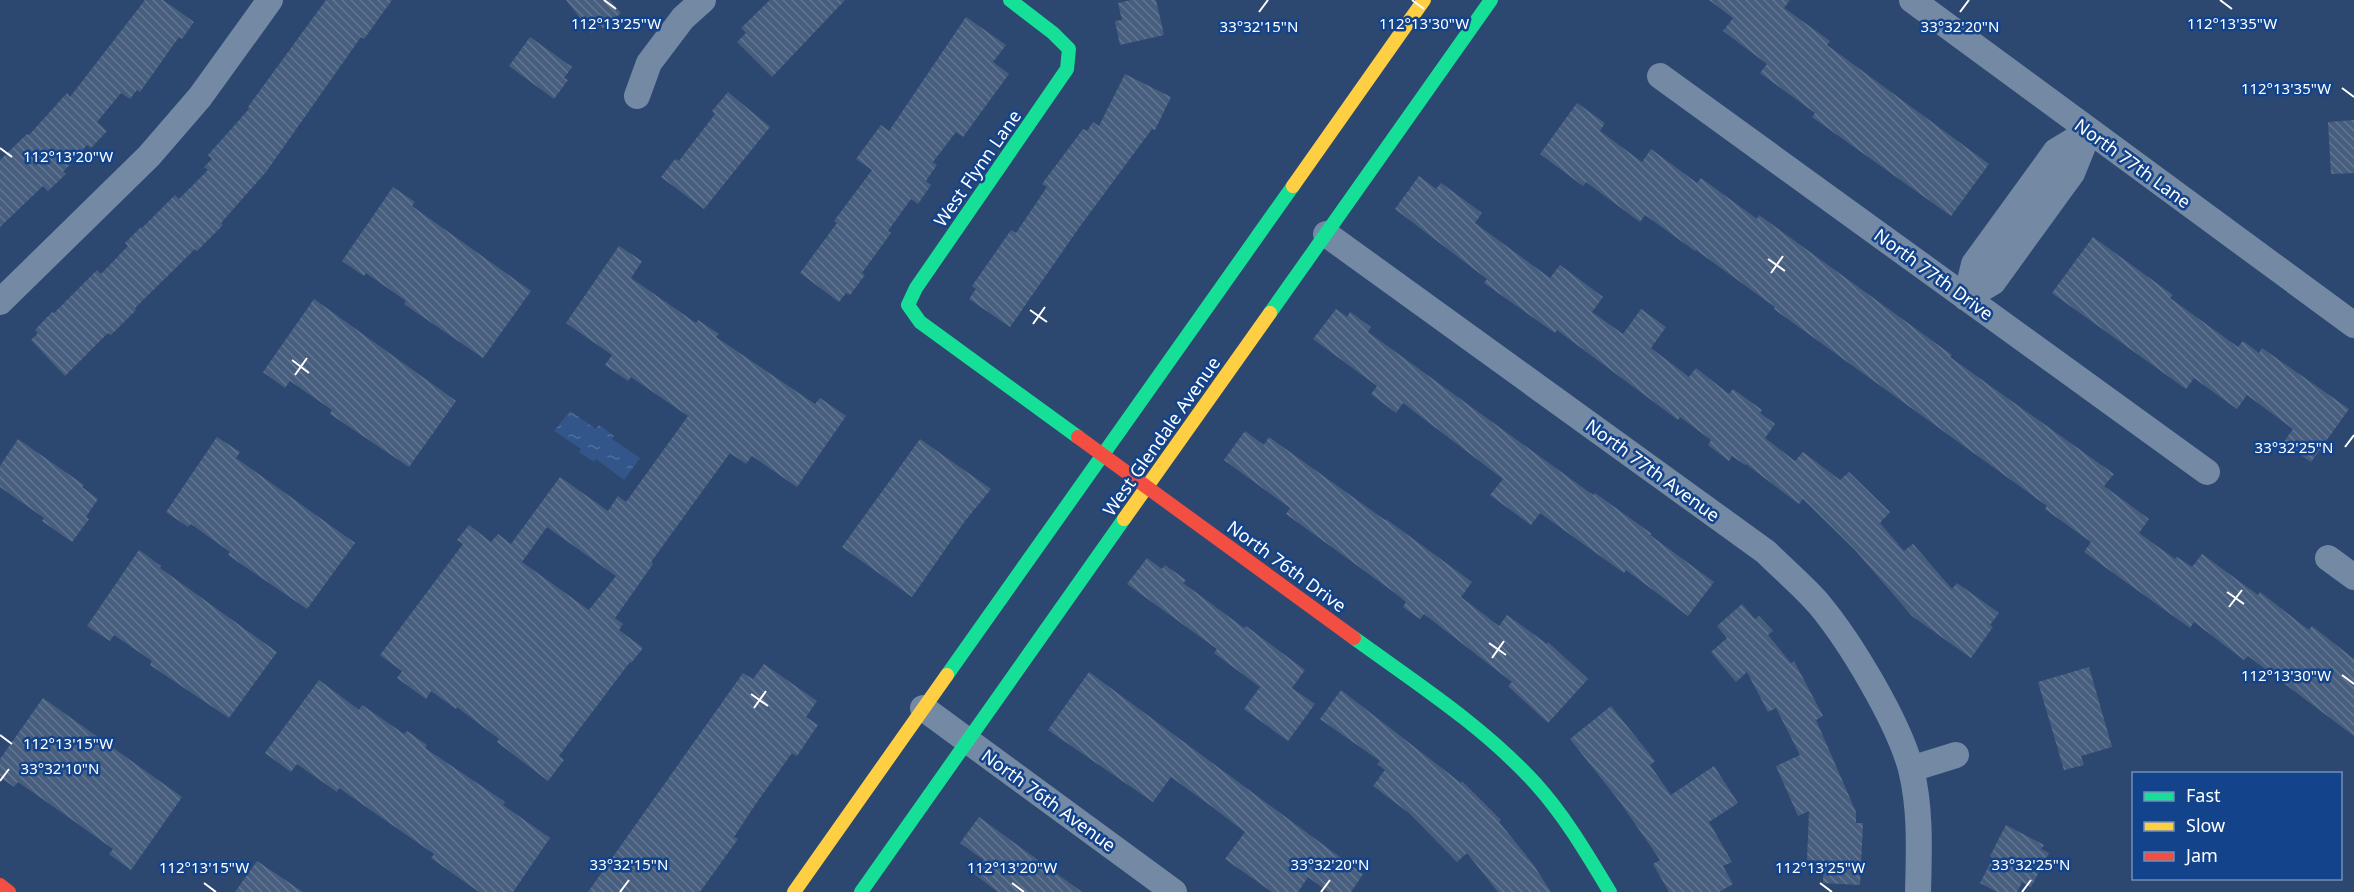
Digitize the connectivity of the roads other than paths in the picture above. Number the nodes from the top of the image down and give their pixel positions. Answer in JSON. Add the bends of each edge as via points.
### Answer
{"nodes":[{"id":1,"x":270,"y":0,"type":"edge"},
{"id":2,"x":703,"y":0,"type":"edge"},
{"id":3,"x":1010,"y":0,"type":"edge"},
{"id":4,"x":1424,"y":0,"type":"edge"},
{"id":5,"x":1491,"y":0,"type":"edge"},
{"id":6,"x":1912,"y":0,"type":"edge"},
{"id":7,"x":1660,"y":76,"type":"dead end"},
{"id":8,"x":637,"y":96,"type":"dead end"},
{"id":9,"x":2089,"y":131,"type":"junction"},
{"id":10,"x":1326,"y":234,"type":"junction"},
{"id":11,"x":1966,"y":298,"type":"junction"},
{"id":12,"x":0,"y":302,"type":"edge"},
{"id":13,"x":908,"y":304,"type":"joint"},
{"id":14,"x":2354,"y":325,"type":"edge"},
{"id":15,"x":1103,"y":453,"type":"junction"},
{"id":16,"x":2207,"y":472,"type":"dead end"},
{"id":17,"x":1148,"y":486,"type":"junction"},
{"id":18,"x":2328,"y":558,"type":"dead end"},
{"id":19,"x":2354,"y":578,"type":"edge"},
{"id":20,"x":923,"y":708,"type":"junction"},
{"id":21,"x":968,"y":740,"type":"junction"},
{"id":22,"x":1956,"y":755,"type":"dead end"},
{"id":23,"x":1911,"y":769,"type":"junction"},
{"id":24,"x":0,"y":885,"type":"edge"},
{"id":25,"x":9,"y":892,"type":"edge"},
{"id":26,"x":794,"y":892,"type":"edge"},
{"id":27,"x":861,"y":892,"type":"edge"},
{"id":28,"x":1174,"y":892,"type":"edge"},
{"id":29,"x":1610,"y":892,"type":"edge"},
{"id":30,"x":1918,"y":892,"type":"edge"}],
"edges":[{"from":1,"to":12,"type":"street","via":[[200,98],[149,156]]},
{"from":2,"to":8,"type":"street","via":[[682,18],[649,63]]},
{"from":3,"to":13,"type":"main road","name":"West Flynn Lane","via":[[1070,49],[1067,69]]},
{"from":4,"to":15,"type":"main road","name":"West Glendale Avenue"},
{"from":5,"to":10,"type":"main road","name":"West Glendale Avenue"},
{"from":6,"to":9,"type":"street","name":"North 77th Lane"},
{"from":7,"to":11,"type":"street","name":"North 77th Drive"},
{"from":9,"to":11,"type":"street","via":[[2072,172],[1993,282]]},
{"from":9,"to":14,"type":"street","name":"North 77th Lane"},
{"from":10,"to":17,"type":"main road","name":"West Glendale Avenue"},
{"from":10,"to":23,"type":"street","name":"North 77th Avenue","via":[[1766,552],[1818,603],[1839,631],[1877,695]]},
{"from":11,"to":16,"type":"street","name":"North 77th Drive"},
{"from":13,"to":15,"type":"main road","name":"North 76th Drive","via":[[920,322]]},
{"from":15,"to":17,"type":"main road","name":"North 76th Drive"},
{"from":15,"to":20,"type":"main road","name":"West Glendale Avenue"},
{"from":17,"to":21,"type":"main road","name":"West Glendale Avenue"},
{"from":17,"to":29,"type":"main road","name":"North 76th Drive","via":[[1488,738],[1546,795]]},
{"from":18,"to":19,"type":"street"},
{"from":20,"to":21,"type":"street","name":"North 76th Avenue"},
{"from":20,"to":26,"type":"main road","name":"West Glendale Avenue"},
{"from":21,"to":27,"type":"main road","name":"West Glendale Avenue"},
{"from":21,"to":28,"type":"street","name":"North 76th Avenue"},
{"from":22,"to":23,"type":"street"},
{"from":23,"to":30,"type":"street","name":"North 77th Avenue","via":[[1919,844]]},
{"from":24,"to":25,"type":"main road"}]}
